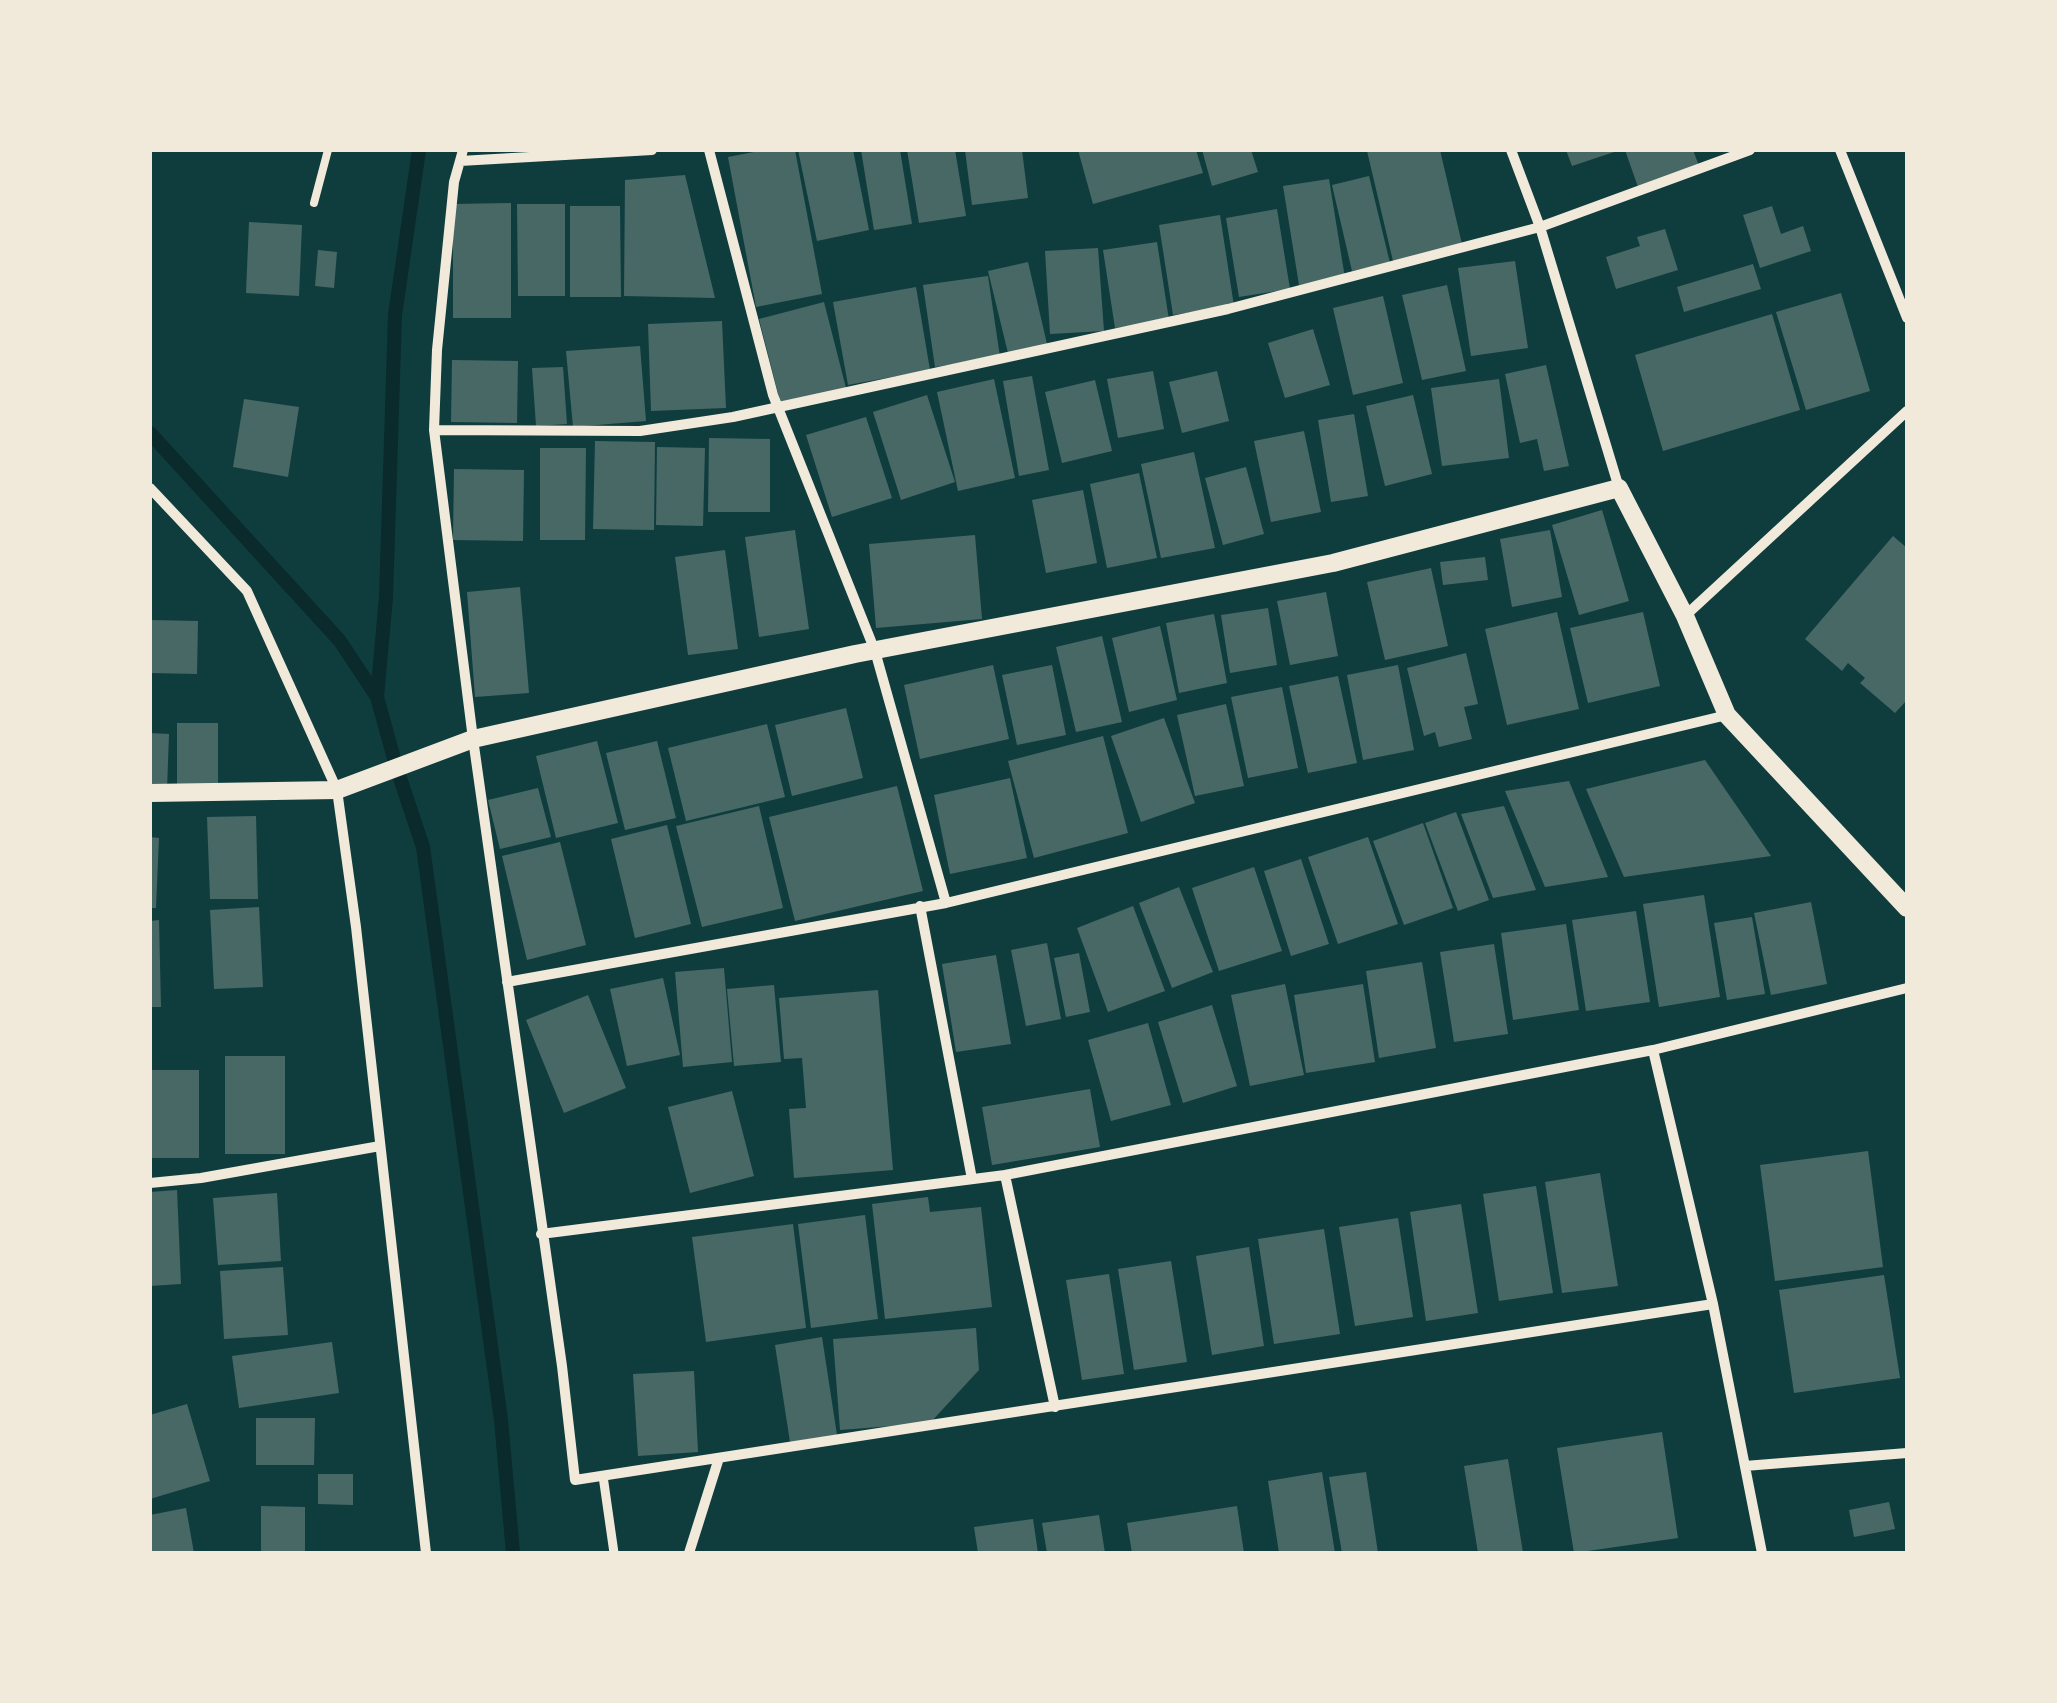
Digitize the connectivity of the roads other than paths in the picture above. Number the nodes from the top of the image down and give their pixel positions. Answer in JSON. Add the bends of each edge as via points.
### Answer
{"nodes":[{"id":1,"x":328,"y":150,"type":"edge"},
{"id":2,"x":652,"y":150,"type":"edge"},
{"id":3,"x":709,"y":150,"type":"edge"},
{"id":4,"x":1511,"y":150,"type":"edge"},
{"id":5,"x":1750,"y":150,"type":"edge"},
{"id":6,"x":1840,"y":150,"type":"edge"},
{"id":7,"x":462,"y":156,"type":"edge"},
{"id":8,"x":314,"y":203,"type":"dead end"},
{"id":9,"x":1540,"y":227,"type":"junction"},
{"id":10,"x":1907,"y":318,"type":"edge"},
{"id":11,"x":778,"y":407,"type":"junction"},
{"id":12,"x":1907,"y":412,"type":"edge"},
{"id":13,"x":434,"y":430,"type":"junction"},
{"id":14,"x":150,"y":488,"type":"edge"},
{"id":15,"x":1620,"y":488,"type":"junction"},
{"id":16,"x":1685,"y":616,"type":"junction"},
{"id":17,"x":875,"y":650,"type":"junction"},
{"id":18,"x":1728,"y":714,"type":"junction"},
{"id":19,"x":474,"y":739,"type":"junction"},
{"id":20,"x":337,"y":790,"type":"junction"},
{"id":21,"x":150,"y":793,"type":"edge"},
{"id":22,"x":946,"y":903,"type":"junction"},
{"id":23,"x":920,"y":906,"type":"junction"},
{"id":24,"x":1907,"y":908,"type":"edge"},
{"id":25,"x":507,"y":982,"type":"junction"},
{"id":26,"x":1907,"y":988,"type":"edge"},
{"id":27,"x":1652,"y":1050,"type":"junction"},
{"id":28,"x":380,"y":1146,"type":"junction"},
{"id":29,"x":1005,"y":1175,"type":"junction"},
{"id":30,"x":972,"y":1180,"type":"junction"},
{"id":31,"x":150,"y":1182,"type":"edge"},
{"id":32,"x":542,"y":1234,"type":"junction"},
{"id":33,"x":1713,"y":1304,"type":"junction"},
{"id":34,"x":1055,"y":1407,"type":"junction"},
{"id":35,"x":1907,"y":1453,"type":"edge"},
{"id":36,"x":719,"y":1458,"type":"junction"},
{"id":37,"x":1744,"y":1466,"type":"junction"},
{"id":38,"x":603,"y":1476,"type":"junction"},
{"id":39,"x":426,"y":1553,"type":"edge"},
{"id":40,"x":614,"y":1553,"type":"edge"},
{"id":41,"x":689,"y":1553,"type":"edge"},
{"id":42,"x":1762,"y":1553,"type":"edge"}],
"edges":[{"from":1,"to":8,"type":"lane"},
{"from":2,"to":7,"type":"street"},
{"from":3,"to":11,"type":"street"},
{"from":4,"to":9,"type":"street"},
{"from":5,"to":9,"type":"street"},
{"from":6,"to":10,"type":"street"},
{"from":7,"to":13,"type":"street","via":[[454,182]]},
{"from":9,"to":11,"type":"street","via":[[1228,309]]},
{"from":9,"to":15,"type":"street"},
{"from":11,"to":13,"type":"street","via":[[640,430]]},
{"from":11,"to":17,"type":"street"},
{"from":12,"to":16,"type":"street"},
{"from":13,"to":19,"type":"street"},
{"from":14,"to":20,"type":"street","via":[[246,591]]},
{"from":15,"to":16,"type":"street"},
{"from":15,"to":17,"type":"street","via":[[1332,563]]},
{"from":16,"to":18,"type":"street"},
{"from":17,"to":19,"type":"street"},
{"from":17,"to":22,"type":"street"},
{"from":18,"to":22,"type":"street"},
{"from":18,"to":24,"type":"street"},
{"from":19,"to":20,"type":"street"},
{"from":19,"to":25,"type":"street"},
{"from":20,"to":21,"type":"street"},
{"from":20,"to":28,"type":"street"},
{"from":22,"to":23,"type":"street"},
{"from":23,"to":25,"type":"street"},
{"from":23,"to":30,"type":"street"},
{"from":25,"to":32,"type":"street"},
{"from":26,"to":27,"type":"street"},
{"from":27,"to":29,"type":"street"},
{"from":27,"to":33,"type":"street"},
{"from":28,"to":31,"type":"street"},
{"from":28,"to":39,"type":"street"},
{"from":29,"to":30,"type":"street"},
{"from":29,"to":34,"type":"street"},
{"from":30,"to":32,"type":"street"},
{"from":32,"to":38,"type":"street","via":[[574,1480]]},
{"from":33,"to":34,"type":"street"},
{"from":33,"to":37,"type":"street"},
{"from":34,"to":36,"type":"street"},
{"from":35,"to":37,"type":"street"},
{"from":36,"to":38,"type":"street"},
{"from":36,"to":41,"type":"street"},
{"from":37,"to":42,"type":"street"},
{"from":38,"to":40,"type":"street"}]}
